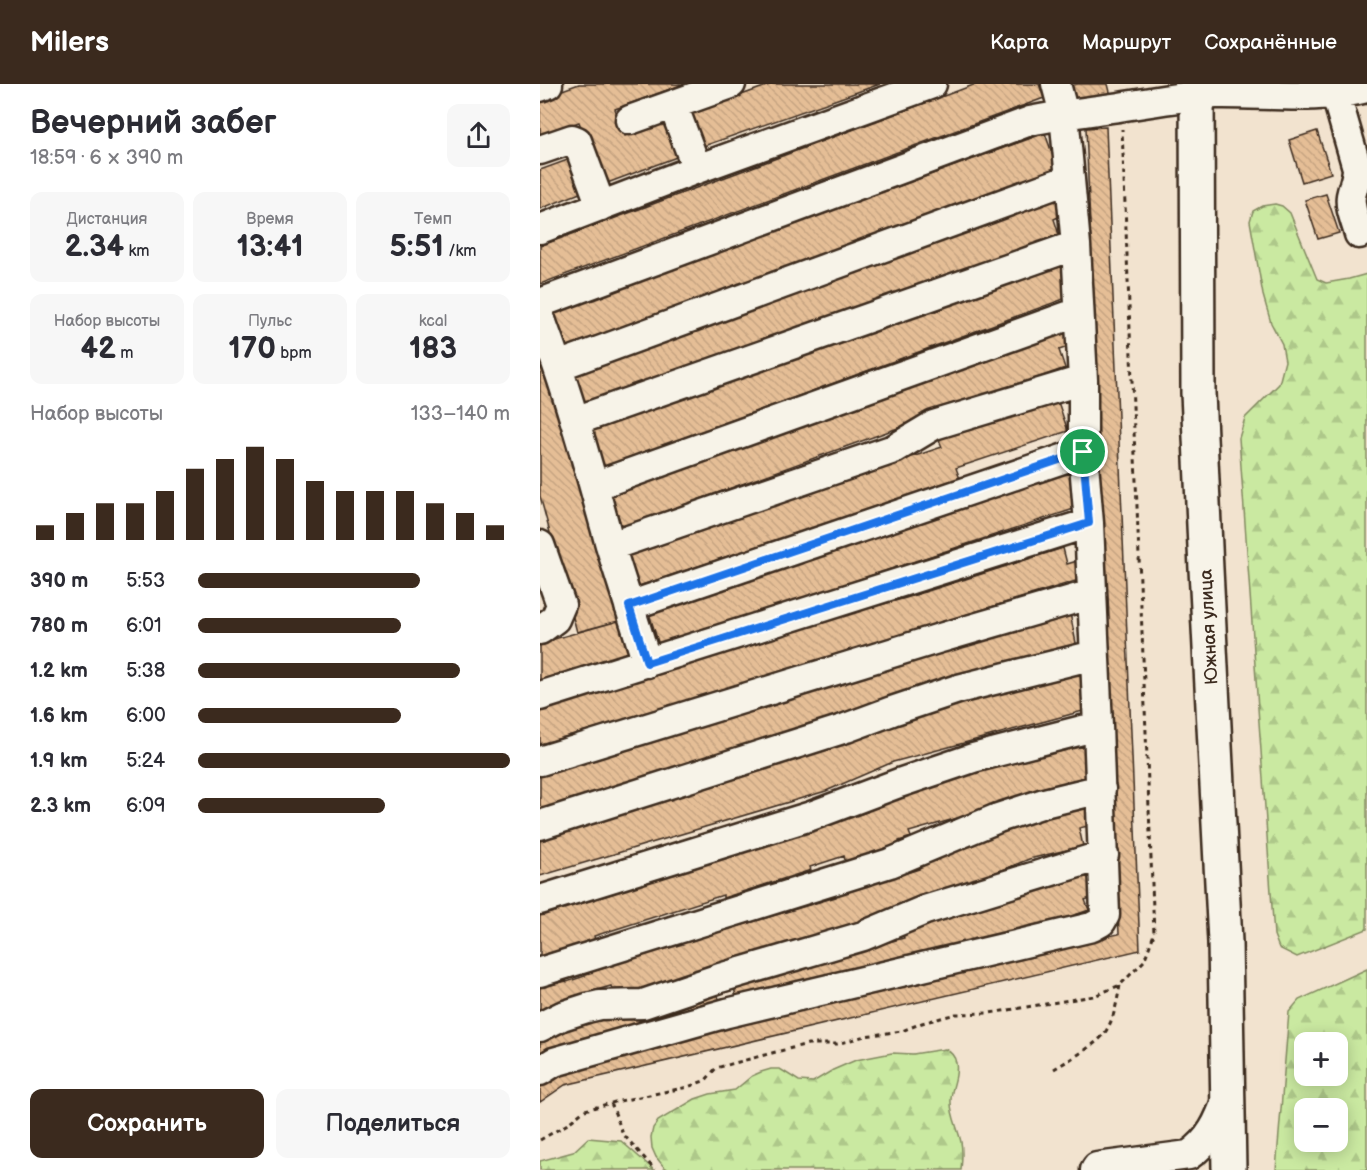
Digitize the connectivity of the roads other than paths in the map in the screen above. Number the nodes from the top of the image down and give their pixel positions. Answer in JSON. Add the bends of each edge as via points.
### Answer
{"nodes":[{"id":1,"x":548,"y":84,"type":"edge"},
{"id":2,"x":731,"y":84,"type":"edge"},
{"id":3,"x":932,"y":84,"type":"edge"},
{"id":4,"x":1056,"y":84,"type":"edge"},
{"id":5,"x":540,"y":87,"type":"edge"},
{"id":6,"x":1367,"y":88,"type":"edge"},
{"id":7,"x":1333,"y":89,"type":"edge"},
{"id":8,"x":1197,"y":90,"type":"edge"},
{"id":9,"x":674,"y":105,"type":"junction"},
{"id":10,"x":1064,"y":114,"type":"junction"},
{"id":11,"x":630,"y":120,"type":"dead end"},
{"id":12,"x":540,"y":150,"type":"edge"},
{"id":13,"x":697,"y":169,"type":"junction"},
{"id":14,"x":1070,"y":179,"type":"junction"},
{"id":15,"x":601,"y":206,"type":"junction"},
{"id":16,"x":540,"y":229,"type":"edge"},
{"id":17,"x":1359,"y":234,"type":"dead end"},
{"id":18,"x":1076,"y":245,"type":"junction"},
{"id":19,"x":540,"y":303,"type":"edge"},
{"id":20,"x":1079,"y":312,"type":"junction"},
{"id":21,"x":540,"y":317,"type":"edge"},
{"id":22,"x":558,"y":366,"type":"junction"},
{"id":23,"x":1083,"y":380,"type":"junction"},
{"id":24,"x":575,"y":421,"type":"junction"},
{"id":25,"x":1083,"y":452,"type":"junction"},
{"id":26,"x":594,"y":486,"type":"junction"},
{"id":27,"x":1089,"y":523,"type":"junction"},
{"id":28,"x":540,"y":546,"type":"edge"},
{"id":29,"x":611,"y":546,"type":"junction"},
{"id":30,"x":1092,"y":594,"type":"junction"},
{"id":31,"x":629,"y":606,"type":"junction"},
{"id":32,"x":540,"y":630,"type":"edge"},
{"id":33,"x":1095,"y":655,"type":"junction"},
{"id":34,"x":647,"y":663,"type":"junction"},
{"id":35,"x":540,"y":696,"type":"edge"},
{"id":36,"x":1098,"y":726,"type":"junction"},
{"id":37,"x":540,"y":761,"type":"edge"},
{"id":38,"x":1101,"y":789,"type":"junction"},
{"id":39,"x":540,"y":825,"type":"edge"},
{"id":40,"x":1104,"y":855,"type":"junction"},
{"id":41,"x":540,"y":900,"type":"edge"},
{"id":42,"x":540,"y":972,"type":"edge"},
{"id":43,"x":540,"y":1028,"type":"edge"},
{"id":44,"x":540,"y":1071,"type":"edge"},
{"id":45,"x":1228,"y":1096,"type":"junction"},
{"id":46,"x":1189,"y":1155,"type":"junction"},
{"id":47,"x":1095,"y":1170,"type":"edge"},
{"id":48,"x":1217,"y":1170,"type":"edge"},
{"id":49,"x":1229,"y":1170,"type":"edge"}],
"edges":[{"from":1,"to":5,"type":"lane"},
{"from":2,"to":9,"type":"lane"},
{"from":3,"to":13,"type":"lane"},
{"from":4,"to":10,"type":"lane"},
{"from":6,"to":7,"type":"lane"},
{"from":7,"to":8,"type":"lane","via":[[1231,94]]},
{"from":7,"to":17,"type":"lane","via":[[1357,168],[1351,198]]},
{"from":8,"to":10,"type":"lane","via":[[1176,97]]},
{"from":8,"to":45,"type":"main road","name":"Южная улица","via":[[1198,393],[1225,942]]},
{"from":9,"to":11,"type":"lane"},
{"from":9,"to":13,"type":"lane"},
{"from":10,"to":14,"type":"lane"},
{"from":10,"to":19,"type":"lane","via":[[1030,121]]},
{"from":12,"to":15,"type":"lane","via":[[572,139],[577,141]]},
{"from":13,"to":15,"type":"lane"},
{"from":14,"to":18,"type":"lane"},
{"from":14,"to":22,"type":"lane"},
{"from":15,"to":16,"type":"lane"},
{"from":18,"to":20,"type":"lane"},
{"from":18,"to":24,"type":"lane"},
{"from":20,"to":23,"type":"lane"},
{"from":20,"to":26,"type":"lane"},
{"from":21,"to":22,"type":"lane"},
{"from":22,"to":24,"type":"lane"},
{"from":23,"to":25,"type":"lane"},
{"from":23,"to":29,"type":"lane","via":[[934,426],[894,449]]},
{"from":24,"to":26,"type":"lane"},
{"from":25,"to":27,"type":"lane"},
{"from":25,"to":31,"type":"lane"},
{"from":26,"to":29,"type":"lane"},
{"from":27,"to":30,"type":"lane"},
{"from":27,"to":34,"type":"lane"},
{"from":28,"to":32,"type":"lane","via":[[561,605],[555,619]]},
{"from":29,"to":31,"type":"lane"},
{"from":30,"to":33,"type":"lane"},
{"from":30,"to":37,"type":"lane"},
{"from":31,"to":34,"type":"lane"},
{"from":33,"to":36,"type":"lane"},
{"from":33,"to":39,"type":"lane","via":[[958,689]]},
{"from":34,"to":35,"type":"lane"},
{"from":36,"to":38,"type":"lane"},
{"from":36,"to":41,"type":"lane","via":[[973,759],[812,816]]},
{"from":38,"to":40,"type":"lane"},
{"from":38,"to":42,"type":"lane","via":[[998,818],[890,863]]},
{"from":40,"to":43,"type":"lane","via":[[644,1004],[587,1008]]},
{"from":40,"to":44,"type":"lane","via":[[1106,915],[1092,927],[727,1013],[554,1062]]},
{"from":45,"to":46,"type":"lane","via":[[1210,1136]]},
{"from":45,"to":49,"type":"main road","name":"Южная улица"},
{"from":46,"to":47,"type":"lane"},
{"from":46,"to":48,"type":"lane"}]}
